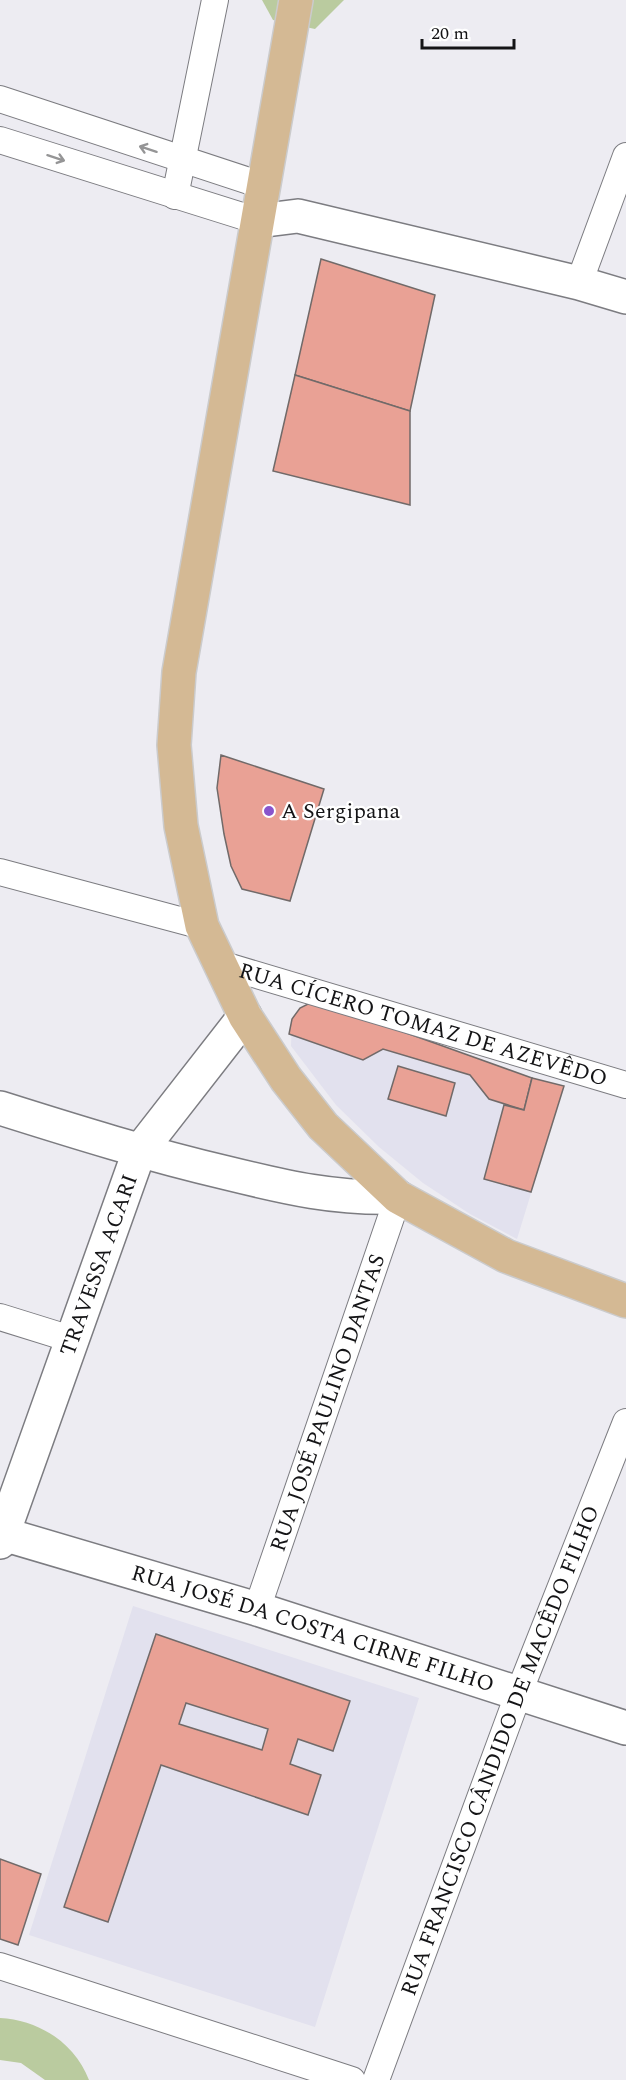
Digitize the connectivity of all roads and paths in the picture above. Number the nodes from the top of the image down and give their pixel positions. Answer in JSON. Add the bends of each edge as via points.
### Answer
{"nodes":[{"id":1,"x":215,"y":0,"type":"edge"},
{"id":2,"x":296,"y":0,"type":"edge"},
{"id":3,"x":0,"y":99,"type":"edge"},
{"id":4,"x":0,"y":140,"type":"edge"},
{"id":5,"x":626,"y":156,"type":"edge"},
{"id":6,"x":182,"y":160,"type":"junction"},
{"id":7,"x":264,"y":186,"type":"junction"},
{"id":8,"x":175,"y":196,"type":"junction"},
{"id":9,"x":297,"y":216,"type":"junction"},
{"id":10,"x":258,"y":221,"type":"junction"},
{"id":11,"x":579,"y":283,"type":"junction"},
{"id":12,"x":626,"y":297,"type":"edge"},
{"id":13,"x":0,"y":872,"type":"edge"},
{"id":14,"x":202,"y":926,"type":"junction"},
{"id":15,"x":220,"y":964,"type":"junction"},
{"id":16,"x":245,"y":1016,"type":"junction"},
{"id":17,"x":626,"y":1085,"type":"edge"},
{"id":18,"x":0,"y":1108,"type":"edge"},
{"id":19,"x":139,"y":1152,"type":"junction"},
{"id":20,"x":398,"y":1197,"type":"junction"},
{"id":21,"x":626,"y":1301,"type":"edge"},
{"id":22,"x":0,"y":1317,"type":"edge"},
{"id":23,"x":74,"y":1340,"type":"junction"},
{"id":24,"x":626,"y":1422,"type":"edge"},
{"id":25,"x":1,"y":1536,"type":"edge"},
{"id":26,"x":257,"y":1609,"type":"junction"},
{"id":27,"x":518,"y":1695,"type":"junction"},
{"id":28,"x":626,"y":1728,"type":"edge"},
{"id":29,"x":0,"y":1965,"type":"edge"},
{"id":30,"x":352,"y":2080,"type":"edge"},
{"id":31,"x":376,"y":2080,"type":"edge"}],
"edges":[{"from":1,"to":6,"type":"street"},
{"from":2,"to":7,"type":"main road"},
{"from":6,"to":3,"type":"street","one_way":true},
{"from":4,"to":8,"type":"street","one_way":true},
{"from":5,"to":11,"type":"street"},
{"from":6,"to":7,"type":"street"},
{"from":6,"to":8,"type":"street"},
{"from":7,"to":9,"type":"street"},
{"from":7,"to":10,"type":"main road"},
{"from":8,"to":10,"type":"street"},
{"from":9,"to":10,"type":"street"},
{"from":9,"to":11,"type":"street"},
{"from":10,"to":14,"type":"main road","via":[[179,672],[174,745],[181,826]]},
{"from":11,"to":12,"type":"street"},
{"from":13,"to":14,"type":"street"},
{"from":14,"to":15,"type":"main road"},
{"from":15,"to":16,"type":"main road"},
{"from":15,"to":17,"type":"street","name":"RUA CÍCERO TOMAZ DE AZEVÊDO"},
{"from":16,"to":19,"type":"street","name":"TRAVESSA ACARI"},
{"from":16,"to":20,"type":"main road","via":[[323,1126]]},
{"from":18,"to":19,"type":"street"},
{"from":19,"to":20,"type":"street","via":[[312,1193]]},
{"from":19,"to":23,"type":"street","name":"TRAVESSA ACARI"},
{"from":20,"to":21,"type":"main road","via":[[506,1256]]},
{"from":20,"to":26,"type":"street","name":"RUA JOSÉ PAULINO DANTAS"},
{"from":22,"to":23,"type":"street"},
{"from":23,"to":25,"type":"street","name":"TRAVESSA ACARI"},
{"from":24,"to":27,"type":"street","name":"RUA FRANCISCO CÂNDIDO DE MACÊDO FILHO"},
{"from":25,"to":26,"type":"street","name":"RUA JOSÉ DA COSTA CIRNE FILHO"},
{"from":26,"to":27,"type":"street","name":"RUA JOSÉ DA COSTA CIRNE FILHO"},
{"from":27,"to":28,"type":"street","name":"RUA JOSÉ DA COSTA CIRNE FILHO"},
{"from":27,"to":31,"type":"street","name":"RUA FRANCISCO CÂNDIDO DE MACÊDO FILHO"},
{"from":29,"to":30,"type":"street"}]}
